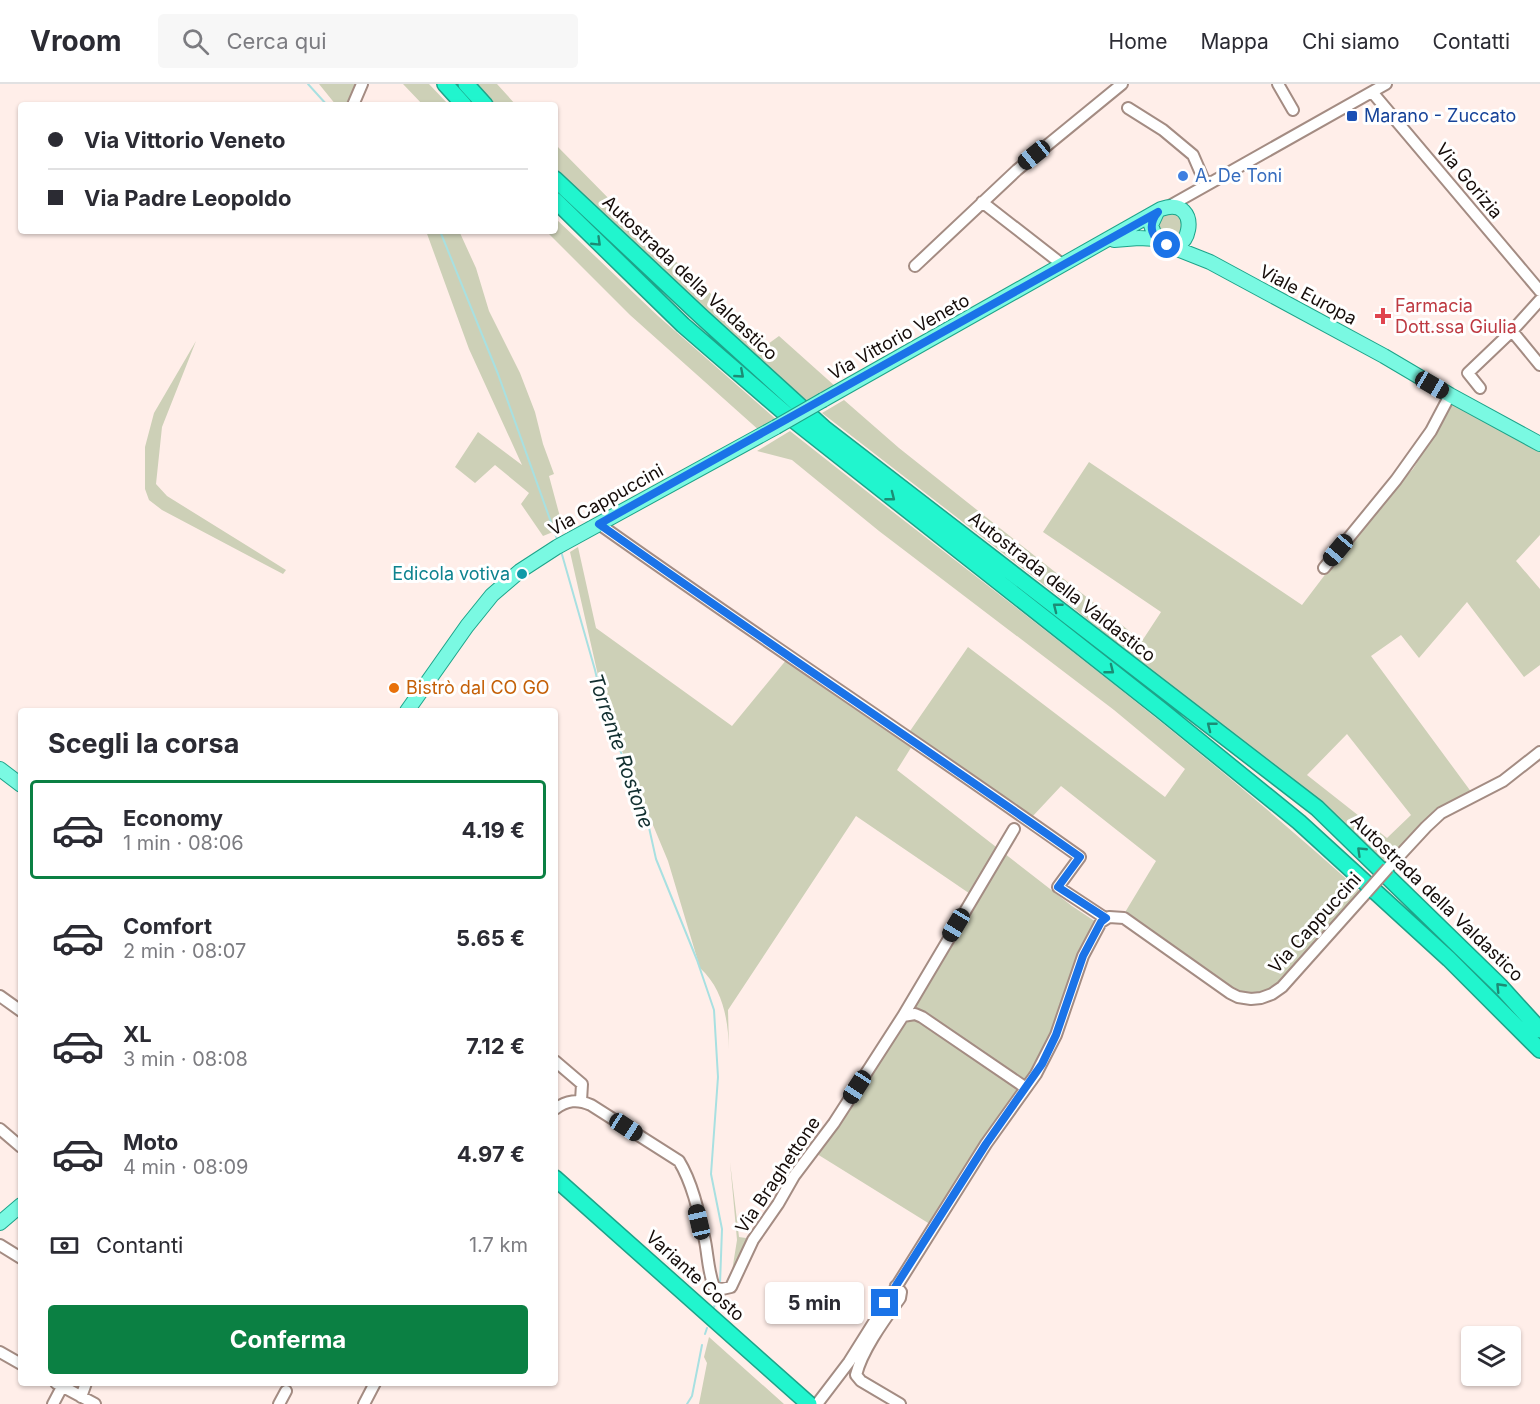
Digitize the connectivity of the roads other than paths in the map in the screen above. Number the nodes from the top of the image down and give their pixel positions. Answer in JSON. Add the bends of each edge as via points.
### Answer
{"nodes":[{"id":1,"x":362,"y":84,"type":"edge"},
{"id":2,"x":445,"y":84,"type":"edge"},
{"id":3,"x":466,"y":84,"type":"edge"},
{"id":4,"x":1122,"y":84,"type":"edge"},
{"id":5,"x":1278,"y":84,"type":"edge"},
{"id":6,"x":1386,"y":84,"type":"edge"},
{"id":7,"x":1372,"y":92,"type":"junction"},
{"id":8,"x":354,"y":102,"type":"edge"},
{"id":9,"x":461,"y":102,"type":"edge"},
{"id":10,"x":482,"y":102,"type":"edge"},
{"id":11,"x":1128,"y":108,"type":"dead end"},
{"id":12,"x":1293,"y":110,"type":"dead end"},
{"id":13,"x":558,"y":182,"type":"edge"},
{"id":14,"x":1204,"y":186,"type":"junction"},
{"id":15,"x":982,"y":202,"type":"junction"},
{"id":16,"x":558,"y":204,"type":"edge"},
{"id":17,"x":1162,"y":210,"type":"junction"},
{"id":18,"x":1189,"y":227,"type":"junction"},
{"id":19,"x":1161,"y":242,"type":"junction"},
{"id":20,"x":1104,"y":243,"type":"junction"},
{"id":21,"x":1210,"y":262,"type":"junction"},
{"id":22,"x":1063,"y":265,"type":"junction"},
{"id":23,"x":915,"y":266,"type":"dead end"},
{"id":24,"x":1540,"y":291,"type":"edge"},
{"id":25,"x":1540,"y":300,"type":"edge"},
{"id":26,"x":1512,"y":332,"type":"junction"},
{"id":27,"x":1540,"y":365,"type":"edge"},
{"id":28,"x":1480,"y":388,"type":"dead end"},
{"id":29,"x":1450,"y":395,"type":"junction"},
{"id":30,"x":1540,"y":444,"type":"edge"},
{"id":31,"x":713,"y":462,"type":"joint"},
{"id":32,"x":599,"y":524,"type":"junction"},
{"id":33,"x":1324,"y":568,"type":"dead end"},
{"id":34,"x":409,"y":708,"type":"edge"},
{"id":35,"x":1540,"y":752,"type":"edge"},
{"id":36,"x":0,"y":769,"type":"edge"},
{"id":37,"x":18,"y":783,"type":"edge"},
{"id":38,"x":1014,"y":828,"type":"dead end"},
{"id":39,"x":1106,"y":918,"type":"junction"},
{"id":40,"x":0,"y":996,"type":"edge"},
{"id":41,"x":18,"y":1009,"type":"edge"},
{"id":42,"x":903,"y":1016,"type":"junction"},
{"id":43,"x":1540,"y":1030,"type":"edge"},
{"id":44,"x":1540,"y":1050,"type":"edge"},
{"id":45,"x":558,"y":1064,"type":"edge"},
{"id":46,"x":1026,"y":1088,"type":"junction"},
{"id":47,"x":581,"y":1101,"type":"junction"},
{"id":48,"x":558,"y":1107,"type":"edge"},
{"id":49,"x":0,"y":1129,"type":"edge"},
{"id":50,"x":18,"y":1144,"type":"edge"},
{"id":51,"x":558,"y":1181,"type":"edge"},
{"id":52,"x":18,"y":1207,"type":"edge"},
{"id":53,"x":0,"y":1223,"type":"edge"},
{"id":54,"x":0,"y":1245,"type":"edge"},
{"id":55,"x":18,"y":1256,"type":"edge"},
{"id":56,"x":896,"y":1286,"type":"junction"},
{"id":57,"x":0,"y":1352,"type":"edge"},
{"id":58,"x":18,"y":1362,"type":"edge"},
{"id":59,"x":59,"y":1386,"type":"edge"},
{"id":60,"x":61,"y":1386,"type":"edge"},
{"id":61,"x":85,"y":1386,"type":"edge"},
{"id":62,"x":373,"y":1386,"type":"edge"},
{"id":63,"x":286,"y":1391,"type":"dead end"},
{"id":64,"x":81,"y":1397,"type":"junction"},
{"id":65,"x":816,"y":1402,"type":"edge"},
{"id":66,"x":53,"y":1404,"type":"edge"},
{"id":67,"x":95,"y":1404,"type":"edge"},
{"id":68,"x":279,"y":1404,"type":"edge"},
{"id":69,"x":364,"y":1404,"type":"edge"},
{"id":70,"x":900,"y":1404,"type":"edge"}],
"edges":[{"from":1,"to":8,"type":"street"},
{"from":2,"to":9,"type":"highway"},
{"from":3,"to":10,"type":"highway"},
{"from":4,"to":15,"type":"street"},
{"from":5,"to":12,"type":"street"},
{"from":6,"to":7,"type":"street","name":"Via Vittorio Veneto"},
{"from":7,"to":14,"type":"street","name":"Via Vittorio Veneto"},
{"from":7,"to":24,"type":"street","name":"Via Gorizia"},
{"from":11,"to":14,"type":"street","via":[[1193,155]]},
{"from":43,"to":13,"type":"highway","name":"Autostrada della Valdastico","one_way":true,"via":[[1317,808],[825,429]]},
{"from":14,"to":17,"type":"street","name":"Via Vittorio Veneto"},
{"from":14,"to":18,"type":"street","via":[[1191,202]]},
{"from":15,"to":22,"type":"street"},
{"from":15,"to":23,"type":"street"},
{"from":16,"to":44,"type":"highway","name":"Autostrada della Valdastico","one_way":true,"via":[[683,325],[786,414],[1299,822],[1431,942]]},
{"from":17,"to":18,"type":"main road","via":[[1172,207],[1183,212]]},
{"from":17,"to":19,"type":"main road","via":[[1151,225]]},
{"from":17,"to":20,"type":"main road","name":"Via Vittorio Veneto"},
{"from":18,"to":19,"type":"main road","via":[[1183,241],[1173,246]]},
{"from":18,"to":21,"type":"main road","name":"Viale Europa","via":[[1197,247]]},
{"from":19,"to":20,"type":"main road","name":"Via Vittorio Veneto","via":[[1122,238]]},
{"from":19,"to":21,"type":"main road","name":"Viale Europa"},
{"from":20,"to":22,"type":"main road","name":"Via Vittorio Veneto"},
{"from":21,"to":29,"type":"main road","name":"Viale Europa"},
{"from":22,"to":31,"type":"main road","name":"Via Vittorio Veneto","bridge":true},
{"from":25,"to":26,"type":"street"},
{"from":26,"to":27,"type":"street"},
{"from":26,"to":28,"type":"street","via":[[1468,373]]},
{"from":29,"to":30,"type":"main road","name":"Viale Europa"},
{"from":29,"to":33,"type":"street","via":[[1431,431],[1396,480]]},
{"from":31,"to":32,"type":"main road","name":"Via Cappuccini"},
{"from":32,"to":34,"type":"main road","name":"Via Cappuccini","via":[[520,571],[492,595]]},
{"from":32,"to":39,"type":"street","name":"Via Cappuccini","via":[[1080,857],[1058,887]]},
{"from":35,"to":39,"type":"street","name":"Via Cappuccini","bridge":true,"via":[[1503,781],[1441,813],[1426,826],[1272,994],[1251,999],[1230,993],[1124,918]]},
{"from":36,"to":37,"type":"main road"},
{"from":38,"to":42,"type":"street"},
{"from":39,"to":46,"type":"street","via":[[1083,956],[1048,1053]]},
{"from":40,"to":41,"type":"street"},
{"from":42,"to":46,"type":"street","via":[[922,1017]]},
{"from":42,"to":47,"type":"street","name":"Via Braghettone","via":[[753,1240],[731,1287],[714,1287],[693,1195],[679,1161]]},
{"from":45,"to":47,"type":"street","via":[[582,1084]]},
{"from":46,"to":56,"type":"street"},
{"from":47,"to":48,"type":"street"},
{"from":49,"to":50,"type":"street"},
{"from":51,"to":65,"type":"highway","name":"Variante Costo"},
{"from":52,"to":53,"type":"main road"},
{"from":54,"to":55,"type":"street"},
{"from":56,"to":65,"type":"street","via":[[849,1362]]},
{"from":56,"to":70,"type":"street","via":[[900,1298],[879,1328],[856,1375]]},
{"from":57,"to":58,"type":"street"},
{"from":59,"to":66,"type":"street"},
{"from":60,"to":64,"type":"street"},
{"from":61,"to":64,"type":"street"},
{"from":62,"to":69,"type":"street"},
{"from":63,"to":68,"type":"street"},
{"from":64,"to":67,"type":"street"}]}
